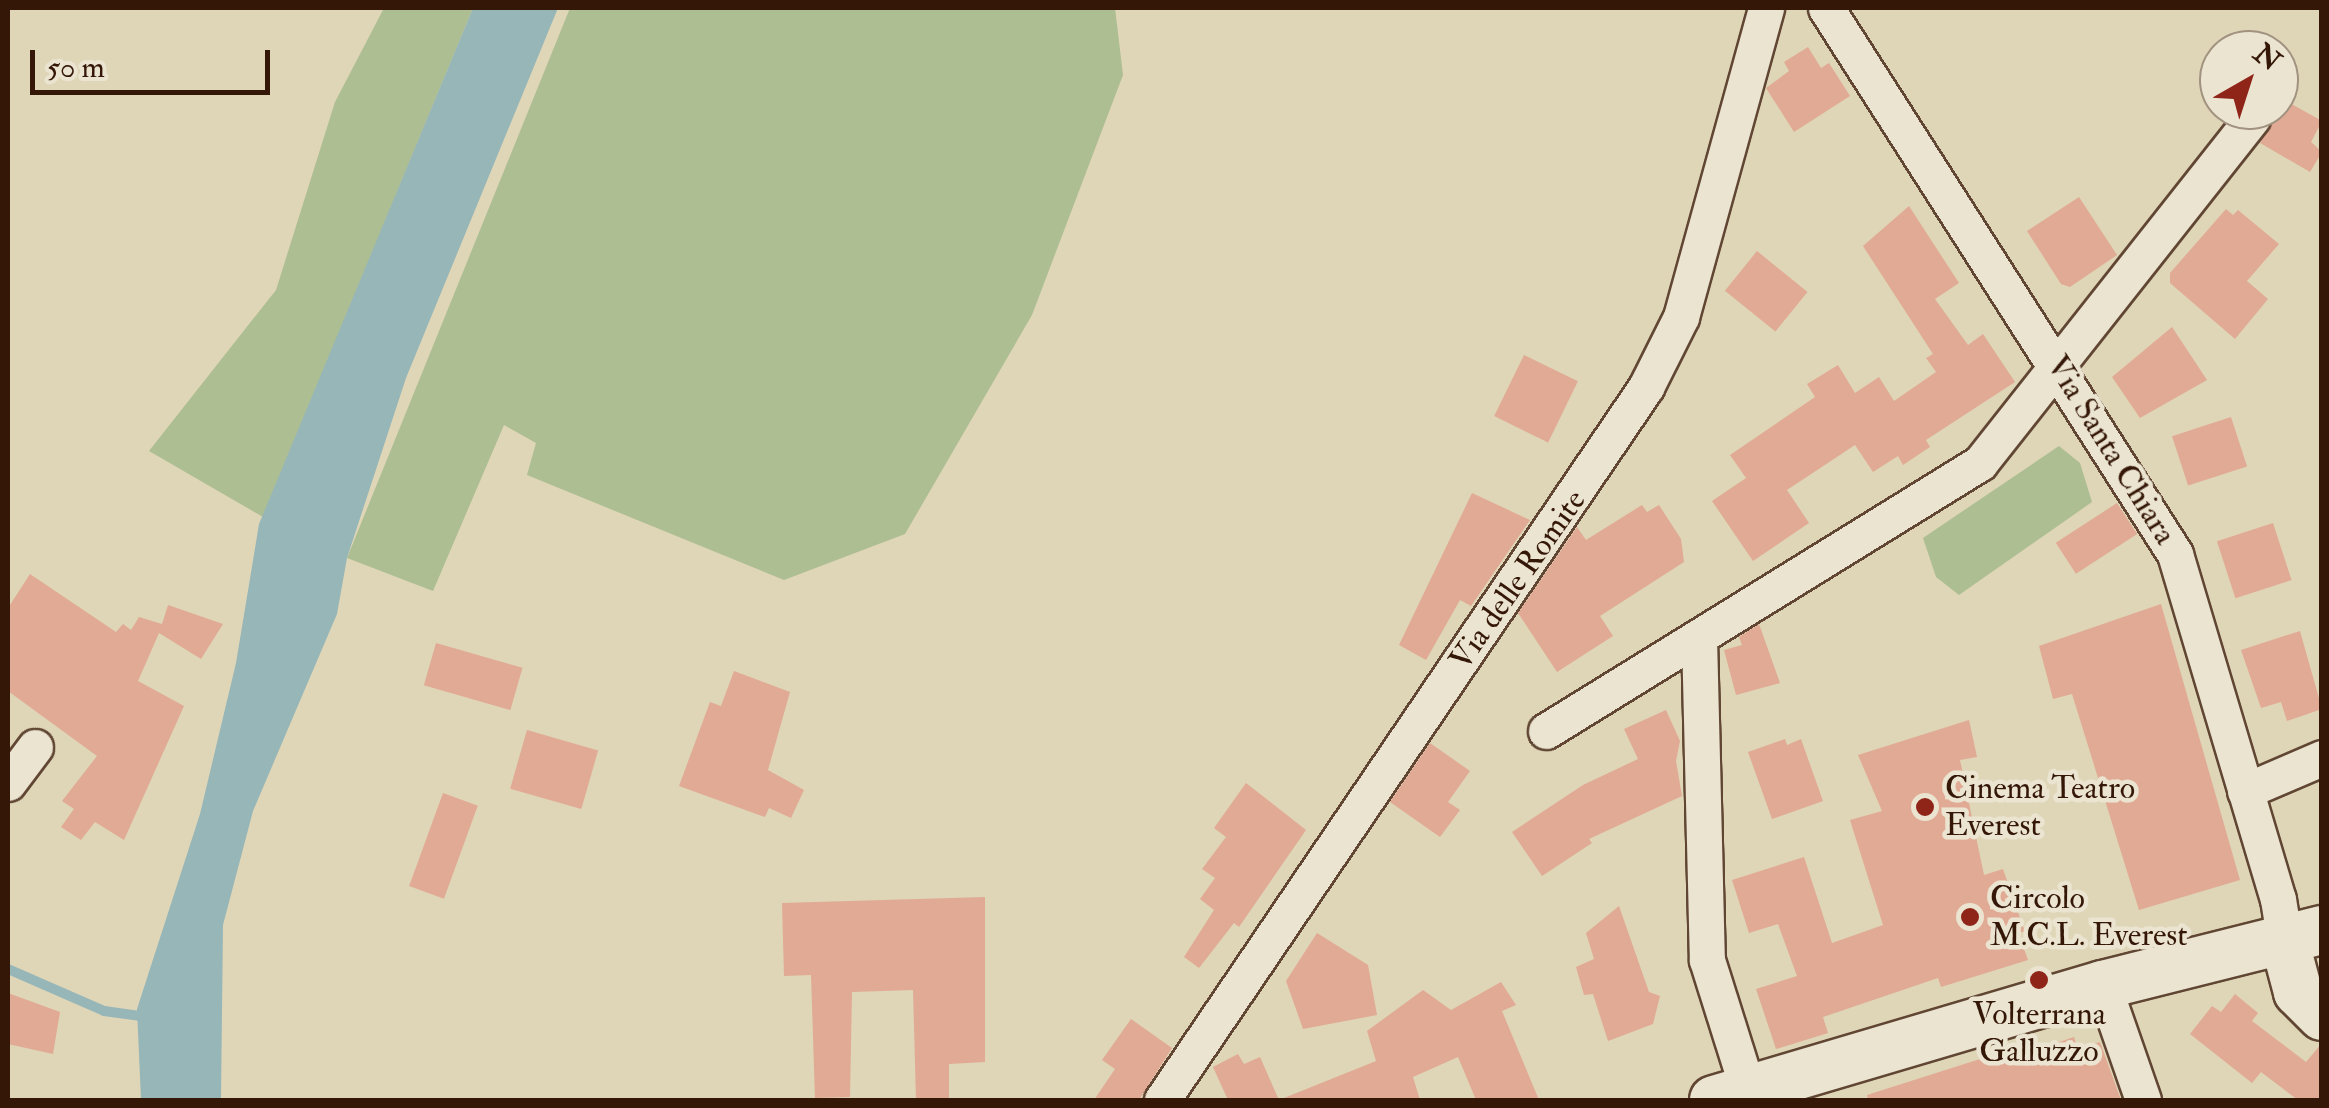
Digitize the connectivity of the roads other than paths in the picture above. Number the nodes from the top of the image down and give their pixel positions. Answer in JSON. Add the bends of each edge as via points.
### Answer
{"nodes":[{"id":1,"x":1766,"y":8,"type":"edge"},
{"id":2,"x":1826,"y":8,"type":"edge"},
{"id":3,"x":2243,"y":130,"type":"edge"},
{"id":4,"x":2061,"y":368,"type":"junction"},
{"id":5,"x":1699,"y":637,"type":"junction"},
{"id":6,"x":1546,"y":731,"type":"dead end"},
{"id":7,"x":35,"y":747,"type":"dead end"},
{"id":8,"x":2322,"y":758,"type":"edge"},
{"id":9,"x":8,"y":783,"type":"edge"},
{"id":10,"x":2245,"y":791,"type":"junction"},
{"id":11,"x":2303,"y":937,"type":"edge"},
{"id":12,"x":2103,"y":985,"type":"junction"},
{"id":13,"x":2322,"y":1016,"type":"edge"},
{"id":14,"x":1731,"y":1095,"type":"edge"},
{"id":15,"x":1162,"y":1100,"type":"edge"},
{"id":16,"x":2143,"y":1100,"type":"edge"}],
"edges":[{"from":1,"to":15,"type":"street","name":"Via delle Romite","via":[[1680,317],[1646,388]]},
{"from":2,"to":4,"type":"street","name":"Via Santa Chiara"},
{"from":3,"to":4,"type":"street"},
{"from":4,"to":5,"type":"street","via":[[1980,463]]},
{"from":4,"to":10,"type":"street","name":"Via Santa Chiara","via":[[2175,554]]},
{"from":5,"to":6,"type":"street"},
{"from":5,"to":14,"type":"street","via":[[1707,960]]},
{"from":7,"to":9,"type":"street"},
{"from":8,"to":10,"type":"street"},
{"from":10,"to":11,"type":"street","name":"Via Santa Chiara"},
{"from":11,"to":12,"type":"main road"},
{"from":11,"to":13,"type":"main road","via":[[2298,992]]},
{"from":12,"to":14,"type":"main road"},
{"from":12,"to":16,"type":"street"}]}
